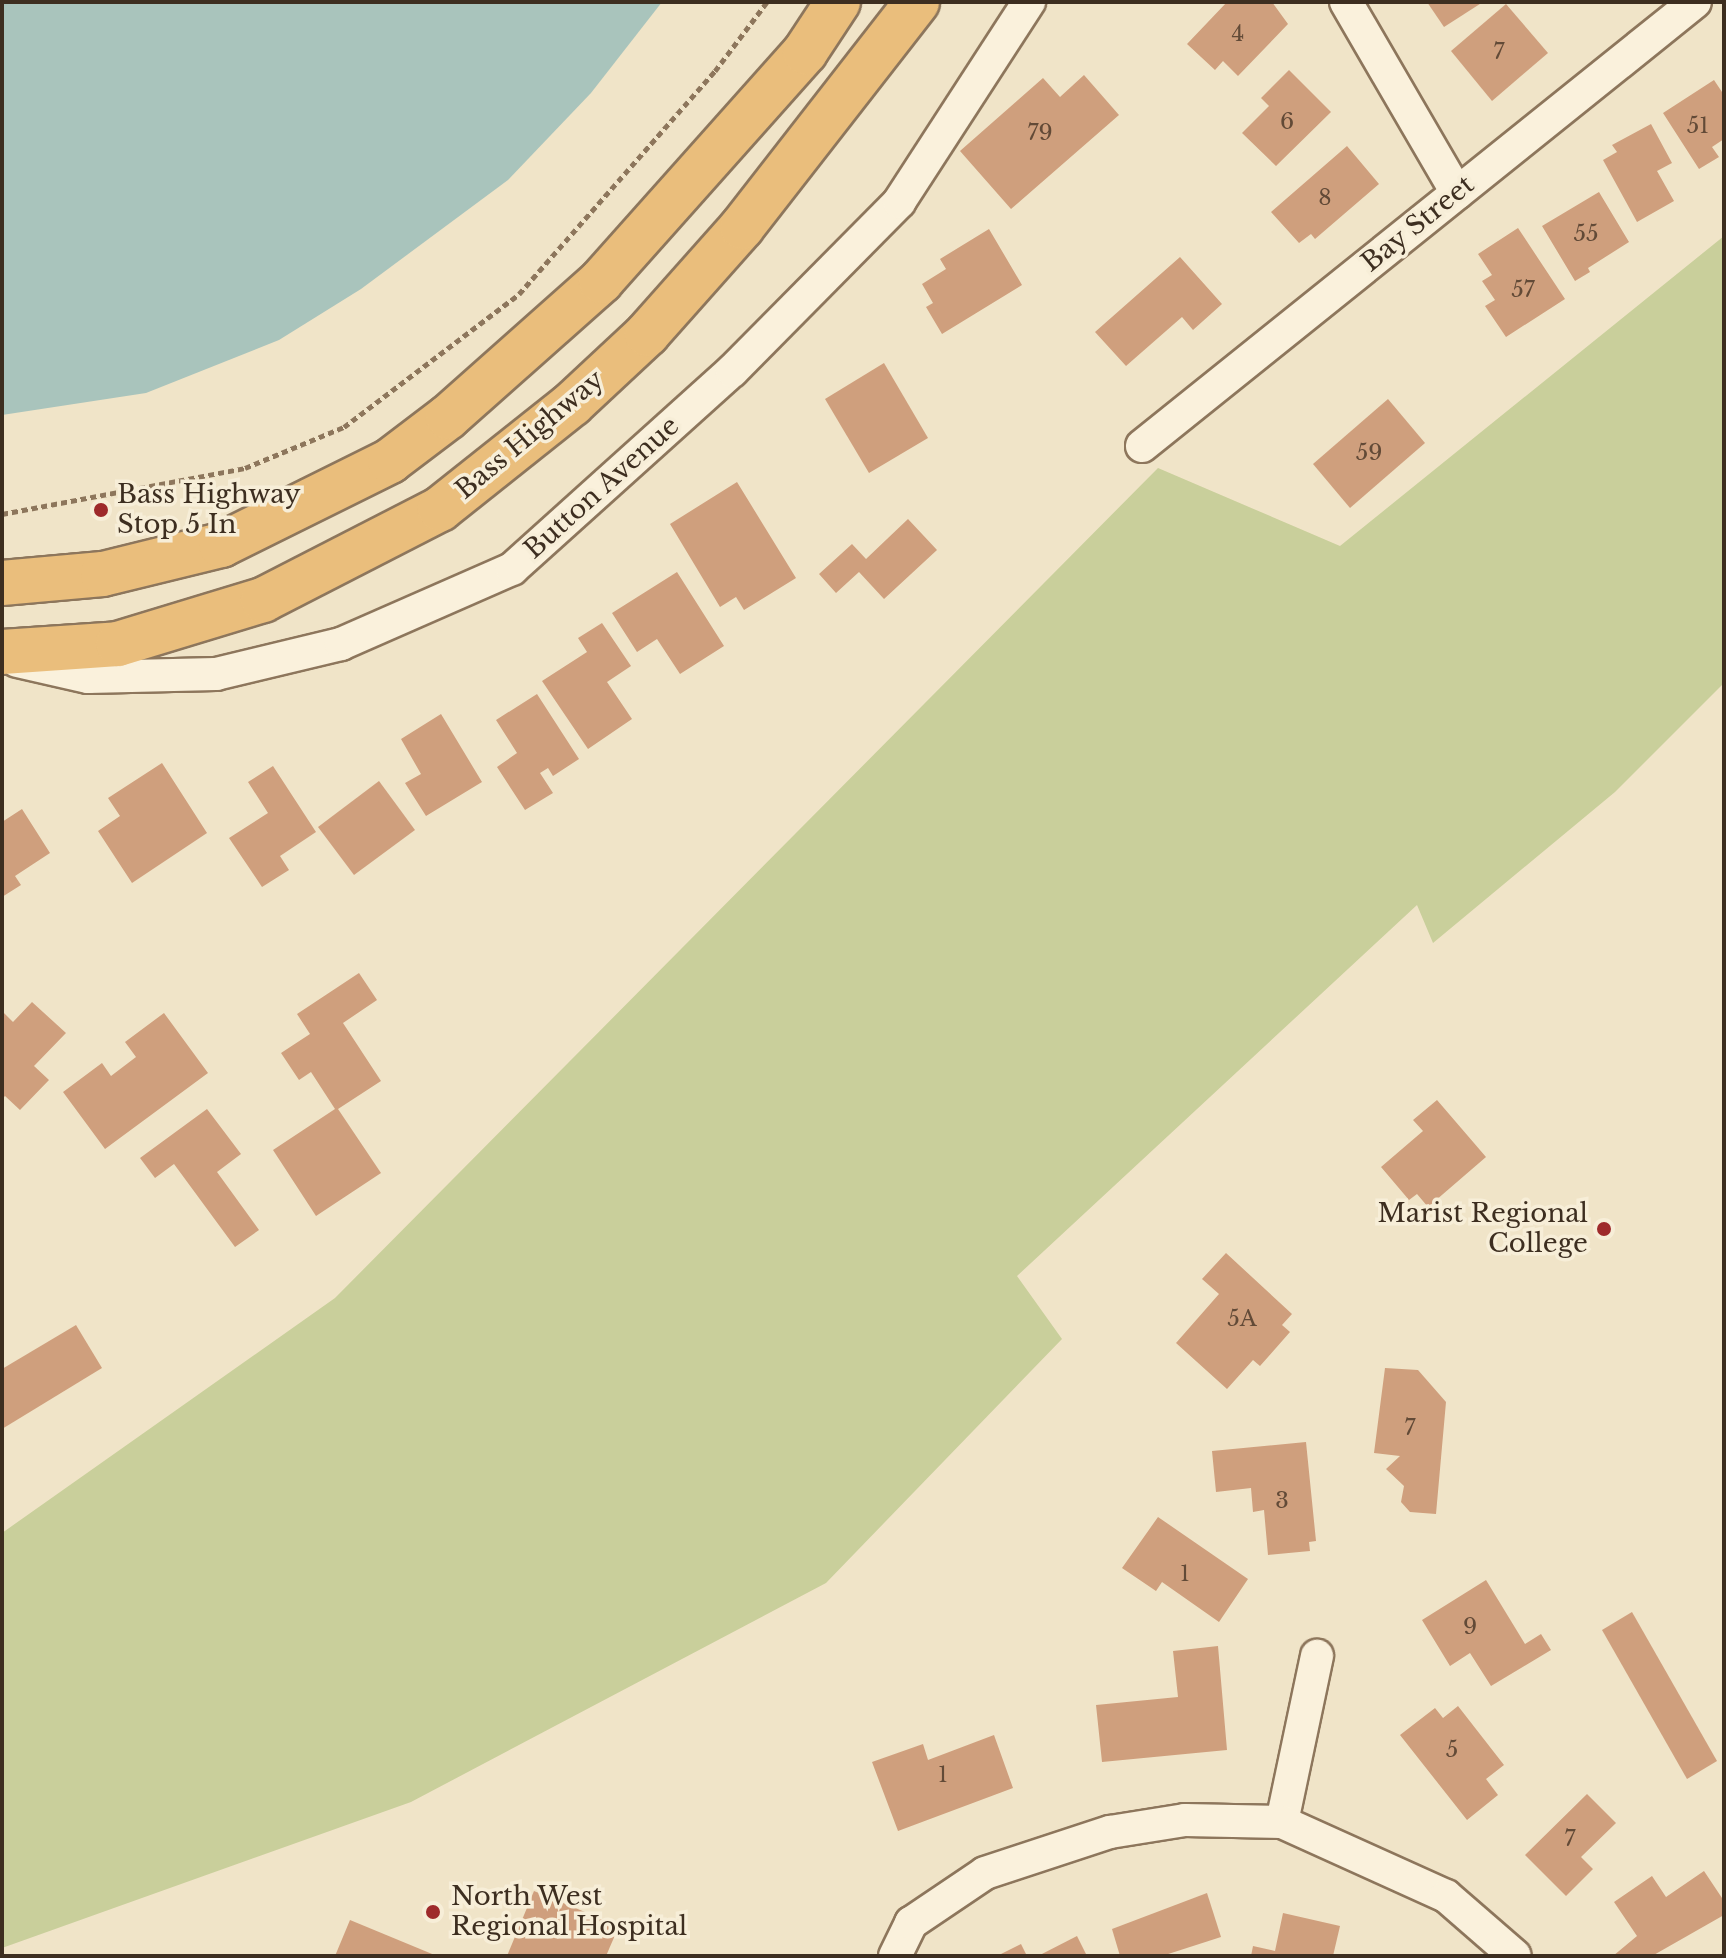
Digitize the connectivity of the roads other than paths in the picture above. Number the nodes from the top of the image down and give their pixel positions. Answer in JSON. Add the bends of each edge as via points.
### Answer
{"nodes":[{"id":1,"x":838,"y":2,"type":"edge"},
{"id":2,"x":917,"y":2,"type":"edge"},
{"id":3,"x":1029,"y":2,"type":"edge"},
{"id":4,"x":1346,"y":2,"type":"edge"},
{"id":5,"x":1695,"y":2,"type":"edge"},
{"id":6,"x":1457,"y":193,"type":"junction"},
{"id":7,"x":1142,"y":446,"type":"dead end"},
{"id":8,"x":2,"y":583,"type":"edge"},
{"id":9,"x":2,"y":655,"type":"edge"},
{"id":10,"x":1317,"y":1656,"type":"dead end"},
{"id":11,"x":1282,"y":1822,"type":"junction"},
{"id":12,"x":895,"y":1956,"type":"edge"},
{"id":13,"x":1515,"y":1956,"type":"edge"}],
"edges":[{"from":1,"to":8,"type":"highway","via":[[805,52],[601,281],[448,417],[390,461],[221,545],[103,574]]},
{"from":2,"to":9,"type":"highway","name":"Bass Highway","via":[[742,227],[647,334],[572,404],[440,509],[263,600],[118,644]]},
{"from":3,"to":9,"type":"street","name":"Button Avenue","via":[[899,202],[732,371],[512,569],[341,644],[216,674],[88,677]]},
{"from":4,"to":6,"type":"street"},
{"from":5,"to":6,"type":"street","name":"Bay Street"},
{"from":6,"to":7,"type":"street","name":"Bay Street"},
{"from":10,"to":11,"type":"street"},
{"from":11,"to":12,"type":"street","via":[[1185,1820],[1110,1832],[1049,1850],[985,1873],[911,1923]]},
{"from":11,"to":13,"type":"street","via":[[1446,1896]]}]}
